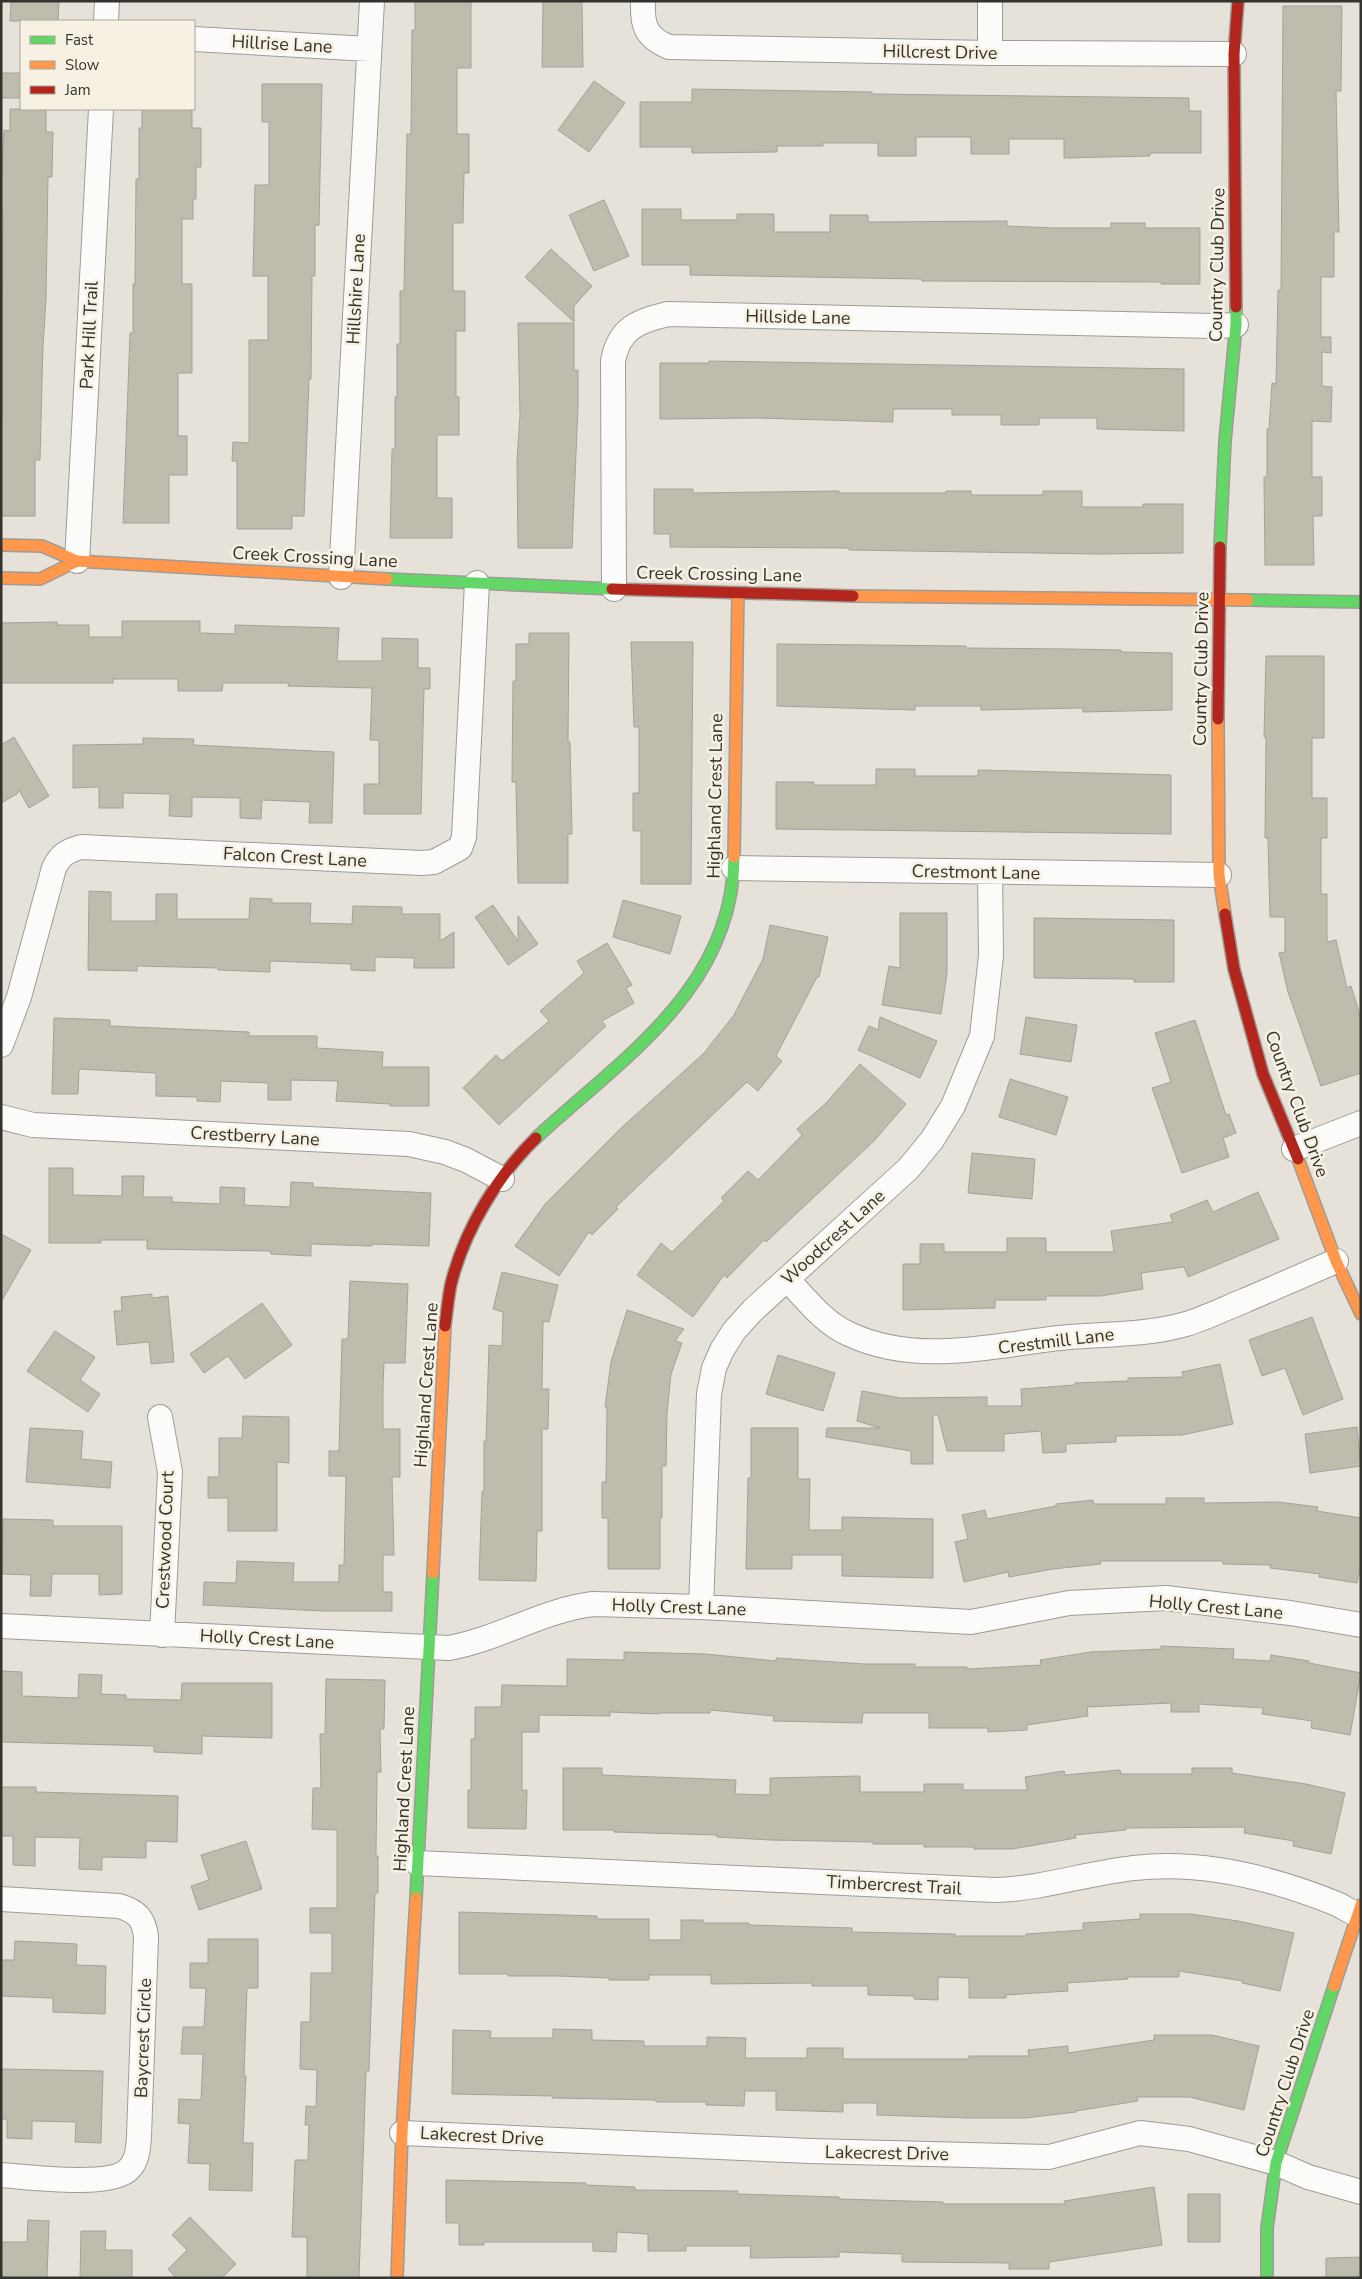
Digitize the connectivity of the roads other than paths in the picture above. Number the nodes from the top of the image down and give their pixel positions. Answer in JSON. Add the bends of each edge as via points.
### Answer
{"nodes":[{"id":1,"x":107,"y":1,"type":"edge"},
{"id":2,"x":372,"y":1,"type":"edge"},
{"id":3,"x":643,"y":1,"type":"edge"},
{"id":4,"x":990,"y":1,"type":"edge"},
{"id":5,"x":1238,"y":1,"type":"edge"},
{"id":6,"x":106,"y":20,"type":"edge"},
{"id":7,"x":195,"y":39,"type":"edge"},
{"id":8,"x":369,"y":49,"type":"junction"},
{"id":9,"x":990,"y":53,"type":"junction"},
{"id":10,"x":1234,"y":54,"type":"junction"},
{"id":11,"x":101,"y":110,"type":"edge"},
{"id":12,"x":1236,"y":325,"type":"junction"},
{"id":13,"x":1,"y":545,"type":"edge"},
{"id":14,"x":77,"y":561,"type":"junction"},
{"id":15,"x":341,"y":577,"type":"junction"},
{"id":16,"x":1,"y":578,"type":"edge"},
{"id":17,"x":477,"y":583,"type":"junction"},
{"id":18,"x":614,"y":589,"type":"junction"},
{"id":19,"x":738,"y":593,"type":"junction"},
{"id":20,"x":1220,"y":600,"type":"junction"},
{"id":21,"x":1361,"y":602,"type":"edge"},
{"id":22,"x":734,"y":868,"type":"junction"},
{"id":23,"x":990,"y":872,"type":"junction"},
{"id":24,"x":1219,"y":875,"type":"junction"},
{"id":25,"x":1,"y":1045,"type":"edge"},
{"id":26,"x":1,"y":1117,"type":"edge"},
{"id":27,"x":1361,"y":1123,"type":"edge"},
{"id":28,"x":1294,"y":1149,"type":"junction"},
{"id":29,"x":502,"y":1179,"type":"junction"},
{"id":30,"x":1336,"y":1261,"type":"junction"},
{"id":31,"x":787,"y":1280,"type":"junction"},
{"id":32,"x":1361,"y":1314,"type":"edge"},
{"id":33,"x":160,"y":1417,"type":"dead end"},
{"id":34,"x":701,"y":1607,"type":"junction"},
{"id":35,"x":1361,"y":1625,"type":"edge"},
{"id":36,"x":1,"y":1626,"type":"edge"},
{"id":37,"x":162,"y":1634,"type":"junction"},
{"id":38,"x":429,"y":1648,"type":"junction"},
{"id":39,"x":417,"y":1863,"type":"junction"},
{"id":40,"x":1,"y":1900,"type":"edge"},
{"id":41,"x":1360,"y":1912,"type":"edge"},
{"id":42,"x":402,"y":2133,"type":"junction"},
{"id":43,"x":1276,"y":2163,"type":"junction"},
{"id":44,"x":1,"y":2175,"type":"edge"},
{"id":45,"x":1361,"y":2192,"type":"edge"},
{"id":46,"x":397,"y":2278,"type":"edge"},
{"id":47,"x":1267,"y":2278,"type":"edge"}],
"edges":[{"from":1,"to":6,"type":"street"},
{"from":2,"to":8,"type":"street","name":"Hillshire Lane"},
{"from":3,"to":9,"type":"street","name":"Hillcrest Drive","via":[[644,25],[650,35],[669,47]]},
{"from":4,"to":9,"type":"street"},
{"from":5,"to":10,"type":"street","name":"Country Club Drive"},
{"from":7,"to":8,"type":"street","name":"Hillrise Lane"},
{"from":8,"to":15,"type":"street","name":"Hillshire Lane"},
{"from":9,"to":10,"type":"street","name":"Hillcrest Drive"},
{"from":10,"to":12,"type":"street","name":"Country Club Drive"},
{"from":11,"to":14,"type":"street","name":"Park Hill Trail"},
{"from":12,"to":18,"type":"street","name":"Hillside Lane","via":[[668,314],[644,320],[616,344],[613,361]]},
{"from":12,"to":20,"type":"street","name":"Country Club Drive","via":[[1225,440]]},
{"from":13,"to":14,"type":"street","name":"Creek Crossing Lane","via":[[42,546]]},
{"from":14,"to":15,"type":"street","name":"Creek Crossing Lane"},
{"from":14,"to":16,"type":"street","name":"Creek Crossing Lane","via":[[40,579]]},
{"from":15,"to":17,"type":"street","name":"Creek Crossing Lane"},
{"from":17,"to":18,"type":"street","name":"Creek Crossing Lane"},
{"from":17,"to":25,"type":"street","name":"Falcon Crest Lane","via":[[464,837],[460,848],[434,862],[422,863],[72,849],[54,868],[19,997]]},
{"from":18,"to":19,"type":"street","name":"Creek Crossing Lane"},
{"from":19,"to":20,"type":"street","name":"Creek Crossing Lane"},
{"from":19,"to":22,"type":"street","name":"Highland Crest Lane"},
{"from":20,"to":21,"type":"street","name":"Creek Crossing Lane"},
{"from":20,"to":24,"type":"street","name":"Country Club Drive","via":[[1216,808]]},
{"from":22,"to":23,"type":"street","name":"Crestmont Lane"},
{"from":22,"to":29,"type":"street","name":"Highland Crest Lane","via":[[722,928],[702,973],[687,996],[658,1030],[524,1151]]},
{"from":23,"to":24,"type":"street","name":"Crestmont Lane"},
{"from":23,"to":31,"type":"street","name":"Woodcrest Lane","via":[[991,956],[982,1036],[952,1106],[932,1140],[908,1169]]},
{"from":24,"to":28,"type":"street","name":"Country Club Drive","via":[[1242,1002],[1263,1074]]},
{"from":26,"to":29,"type":"street","name":"Crestberry Lane","via":[[33,1125],[409,1144],[445,1152]]},
{"from":27,"to":28,"type":"street"},
{"from":28,"to":30,"type":"street","name":"Country Club Drive"},
{"from":29,"to":38,"type":"street","name":"Highland Crest Lane","via":[[481,1210],[452,1282],[445,1329]]},
{"from":30,"to":31,"type":"street","name":"Crestmill Lane","via":[[1215,1313],[1161,1330],[1067,1338],[974,1351],[945,1352],[872,1344],[831,1324]]},
{"from":30,"to":32,"type":"street","name":"Country Club Drive"},
{"from":31,"to":34,"type":"street","name":"Woodcrest Lane","via":[[734,1331],[714,1368],[707,1422]]},
{"from":33,"to":37,"type":"street","name":"Crestwood Court","via":[[170,1472]]},
{"from":34,"to":35,"type":"street","name":"Holly Crest Lane","via":[[972,1622],[1069,1602],[1166,1598]]},
{"from":34,"to":38,"type":"street","name":"Holly Crest Lane","via":[[578,1606],[474,1644]]},
{"from":36,"to":37,"type":"street","name":"Holly Crest Lane"},
{"from":37,"to":38,"type":"street","name":"Holly Crest Lane"},
{"from":38,"to":39,"type":"street","name":"Highland Crest Lane"},
{"from":39,"to":41,"type":"street","name":"Timbercrest Trail","via":[[995,1890],[1031,1888],[1133,1868],[1176,1866],[1221,1870],[1268,1880]]},
{"from":39,"to":42,"type":"street","name":"Highland Crest Lane"},
{"from":40,"to":44,"type":"street","name":"Baycrest Circle","via":[[131,1909],[141,1917],[146,1937],[139,2137],[134,2163],[128,2171],[107,2179]]},
{"from":41,"to":43,"type":"street","name":"Country Club Drive"},
{"from":42,"to":43,"type":"street","name":"Lakecrest Drive","via":[[800,2151],[1049,2157],[1140,2133],[1189,2139]]},
{"from":42,"to":46,"type":"street","name":"Highland Crest Lane"},
{"from":43,"to":45,"type":"street","name":"Lakecrest Drive","via":[[1308,2177]]},
{"from":43,"to":47,"type":"street","name":"Country Club Drive","via":[[1267,2228]]}]}
